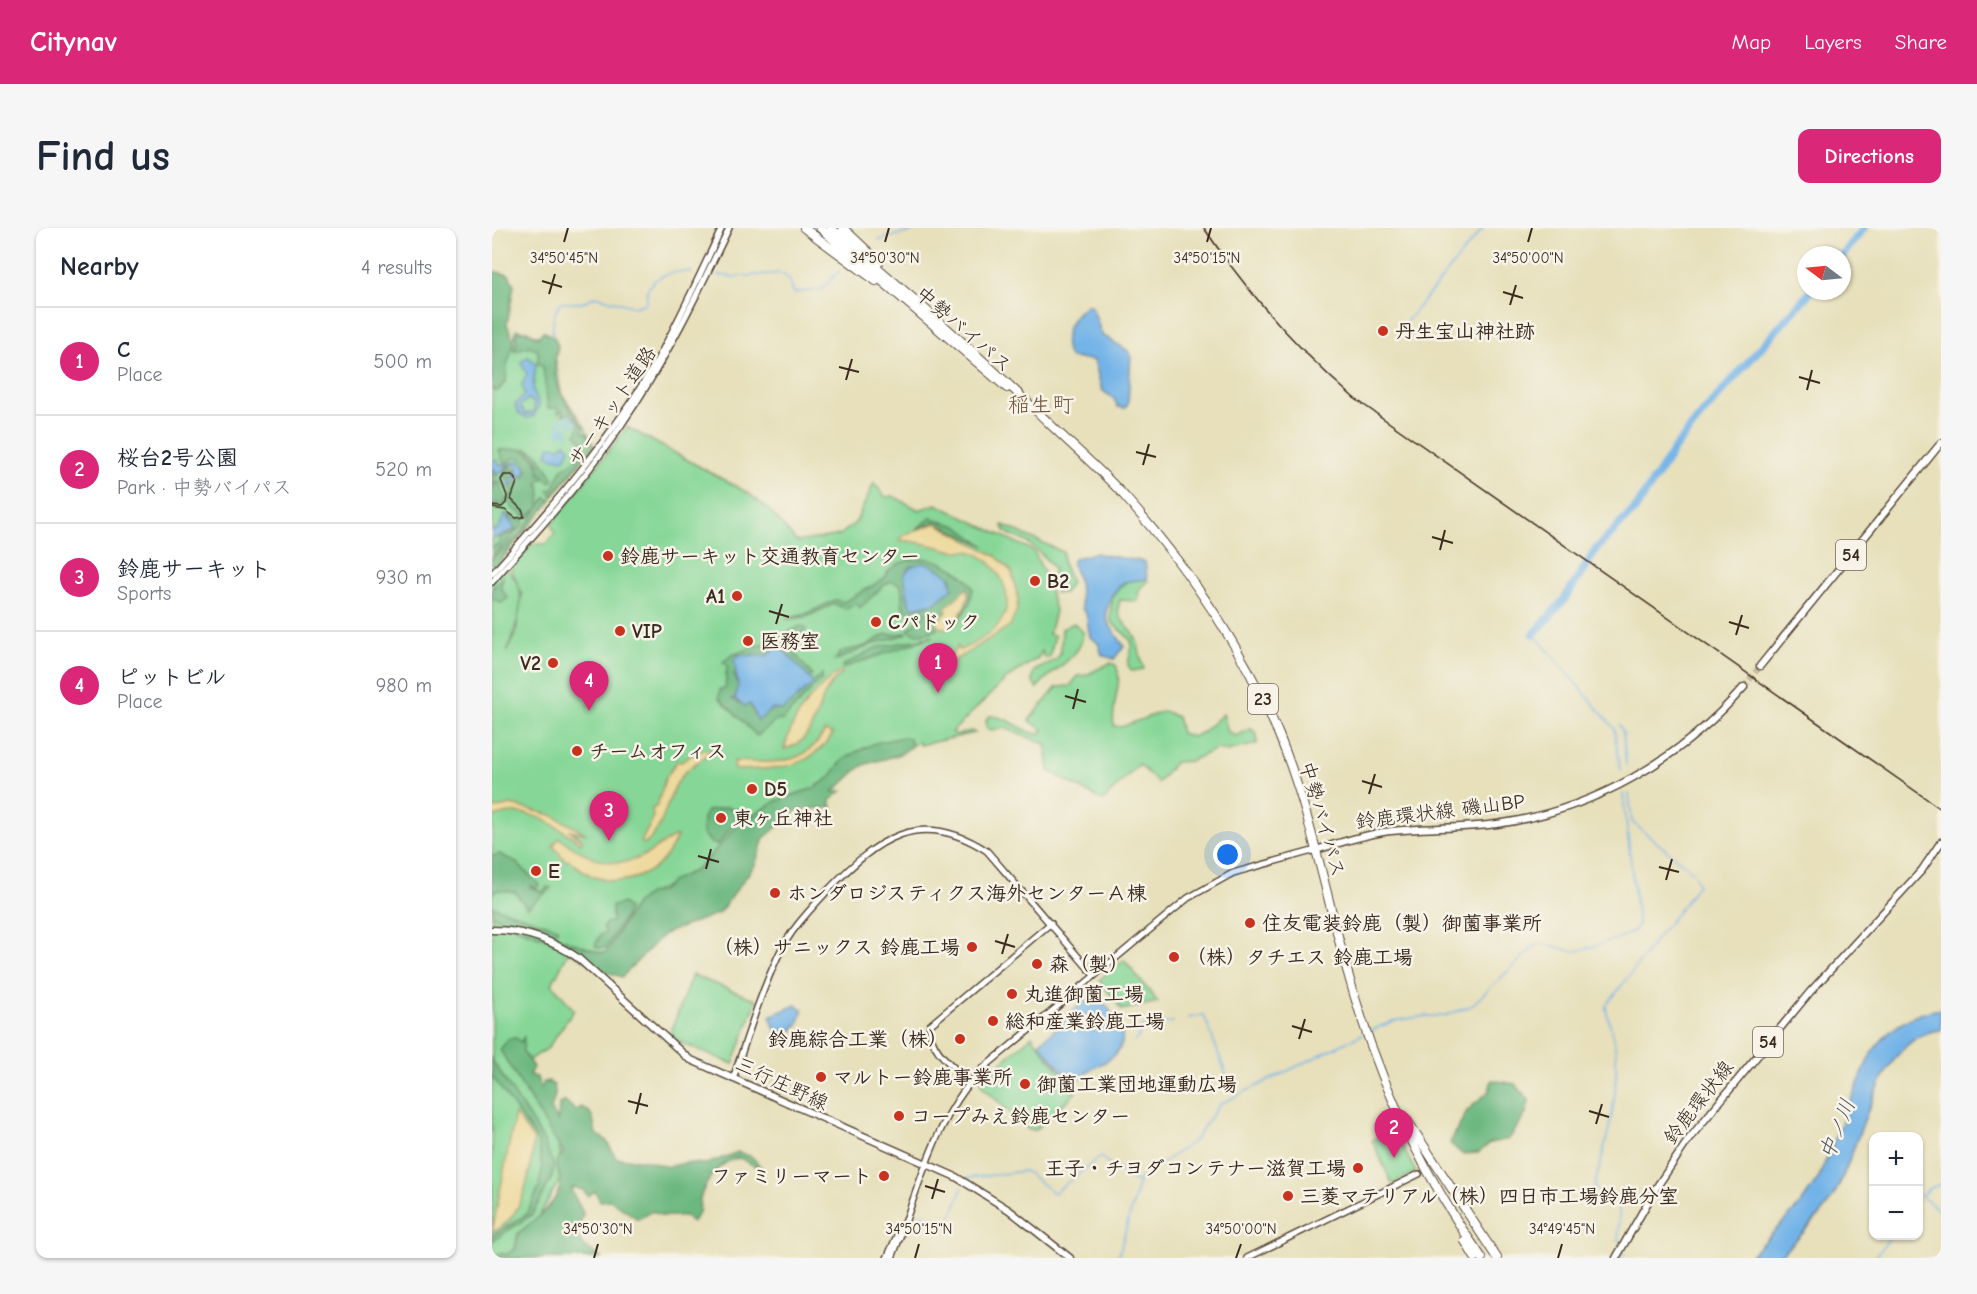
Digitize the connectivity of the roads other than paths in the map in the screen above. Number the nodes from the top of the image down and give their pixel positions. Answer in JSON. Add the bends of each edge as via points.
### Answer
{"nodes":[{"id":1,"x":722,"y":228,"type":"edge"},
{"id":2,"x":729,"y":228,"type":"edge"},
{"id":3,"x":804,"y":228,"type":"edge"},
{"id":4,"x":820,"y":228,"type":"edge"},
{"id":5,"x":831,"y":228,"type":"edge"},
{"id":6,"x":843,"y":228,"type":"edge"},
{"id":7,"x":900,"y":285,"type":"junction"},
{"id":8,"x":942,"y":331,"type":"junction"},
{"id":9,"x":1059,"y":432,"type":"junction"},
{"id":10,"x":1941,"y":443,"type":"edge"},
{"id":11,"x":492,"y":574,"type":"edge"},
{"id":12,"x":492,"y":582,"type":"edge"},
{"id":13,"x":1760,"y":666,"type":"tunnel mouth"},
{"id":14,"x":1744,"y":687,"type":"tunnel mouth"},
{"id":15,"x":1941,"y":842,"type":"edge"},
{"id":16,"x":1316,"y":850,"type":"junction"},
{"id":17,"x":1051,"y":923,"type":"junction"},
{"id":18,"x":492,"y":930,"type":"edge"},
{"id":19,"x":1094,"y":975,"type":"junction"},
{"id":20,"x":733,"y":1079,"type":"junction"},
{"id":21,"x":970,"y":1082,"type":"junction"},
{"id":22,"x":1386,"y":1082,"type":"junction"},
{"id":23,"x":925,"y":1164,"type":"junction"},
{"id":24,"x":1419,"y":1174,"type":"dead end"},
{"id":25,"x":911,"y":1205,"type":"junction"},
{"id":26,"x":1474,"y":1254,"type":"edge"},
{"id":27,"x":887,"y":1258,"type":"edge"},
{"id":28,"x":892,"y":1258,"type":"edge"},
{"id":29,"x":1070,"y":1258,"type":"edge"},
{"id":30,"x":1247,"y":1258,"type":"edge"},
{"id":31,"x":1482,"y":1258,"type":"edge"},
{"id":32,"x":1497,"y":1258,"type":"edge"},
{"id":33,"x":1616,"y":1258,"type":"edge"}],
"edges":[{"from":1,"to":11,"type":"street","name":"サーキット道路","via":[[668,340],[631,401],[590,460]]},
{"from":2,"to":12,"type":"street","name":"サーキット道路","via":[[677,335],[624,422],[555,512]]},
{"from":3,"to":8,"type":"highway","number":"23"},
{"from":4,"to":8,"type":"highway","name":"中勢バイパス","number":"23"},
{"from":5,"to":7,"type":"highway","name":"中勢バイパス","number":"23"},
{"from":6,"to":7,"type":"highway","number":"23"},
{"from":7,"to":9,"type":"highway","name":"中勢バイパス","number":"23"},
{"from":8,"to":9,"type":"highway","name":"中勢バイパス","number":"23"},
{"from":9,"to":16,"type":"highway","name":"中勢バイパス","number":"23","via":[[1126,498],[1179,562],[1222,625],[1260,692],[1289,762]]},
{"from":10,"to":13,"type":"main road","number":"54"},
{"from":14,"to":16,"type":"main road","name":"鈴鹿環状線 磯山BP","via":[[1718,716],[1675,752],[1640,776],[1584,800],[1499,824],[1383,832]]},
{"from":15,"to":33,"type":"main road","name":"鈴鹿環状線","number":"54","via":[[1922,870],[1810,992],[1689,1139],[1669,1165]]},
{"from":16,"to":19,"type":"street","via":[[1213,882]]},
{"from":16,"to":22,"type":"highway","name":"中勢バイパス","number":"23","via":[[1347,971]]},
{"from":17,"to":19,"type":"street"},
{"from":17,"to":20,"type":"street","via":[[998,861],[971,841],[928,831],[901,834],[880,843],[848,869],[794,929],[774,966]]},
{"from":17,"to":21,"type":"street","via":[[930,1025],[939,1052]]},
{"from":18,"to":20,"type":"main road","name":"三行庄野線","via":[[521,932],[568,951],[683,1055]]},
{"from":19,"to":21,"type":"street"},
{"from":20,"to":23,"type":"main road","name":"三行庄野線"},
{"from":21,"to":23,"type":"street","via":[[948,1115]]},
{"from":22,"to":26,"type":"highway","name":"中勢バイパス","number":"23","via":[[1412,1143]]},
{"from":22,"to":32,"type":"highway","via":[[1415,1134]]},
{"from":23,"to":25,"type":"street"},
{"from":23,"to":29,"type":"main road","name":"三行庄野線","via":[[994,1200]]},
{"from":24,"to":30,"type":"street"},
{"from":25,"to":27,"type":"street"},
{"from":25,"to":28,"type":"street"},
{"from":26,"to":31,"type":"highway","number":"23"}]}
